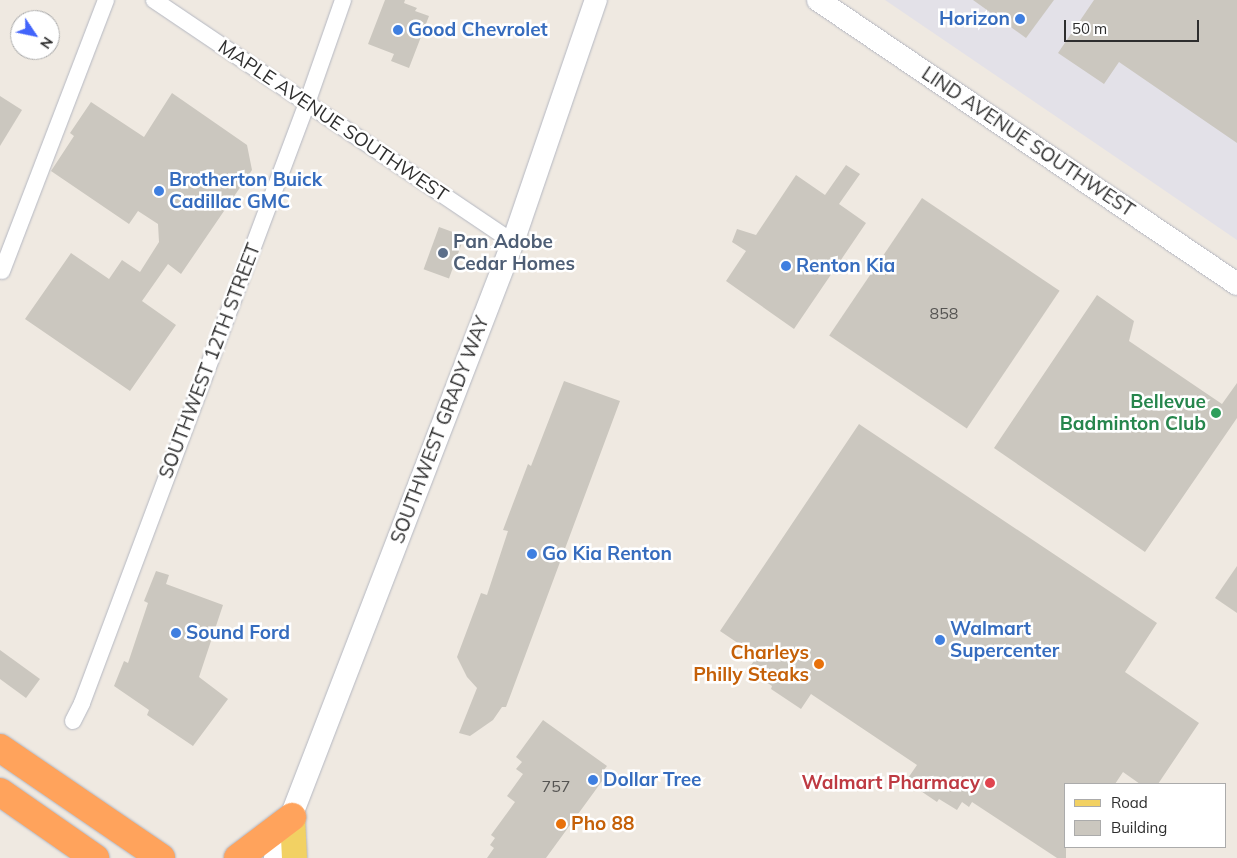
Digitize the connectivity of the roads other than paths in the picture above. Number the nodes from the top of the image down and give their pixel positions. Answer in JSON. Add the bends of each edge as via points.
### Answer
{"nodes":[{"id":1,"x":106,"y":0,"type":"edge"},
{"id":2,"x":154,"y":0,"type":"edge"},
{"id":3,"x":343,"y":0,"type":"edge"},
{"id":4,"x":596,"y":0,"type":"edge"},
{"id":5,"x":818,"y":0,"type":"edge"},
{"id":6,"x":307,"y":103,"type":"junction"},
{"id":7,"x":513,"y":242,"type":"junction"},
{"id":8,"x":2,"y":271,"type":"dead end"},
{"id":9,"x":1237,"y":284,"type":"edge"},
{"id":10,"x":72,"y":721,"type":"dead end"},
{"id":11,"x":0,"y":729,"type":"edge"},
{"id":12,"x":0,"y":748,"type":"edge"},
{"id":13,"x":42,"y":776,"type":"junction"},
{"id":14,"x":0,"y":792,"type":"edge"},
{"id":15,"x":292,"y":817,"type":"junction"},
{"id":16,"x":95,"y":858,"type":"edge"},
{"id":17,"x":161,"y":858,"type":"edge"},
{"id":18,"x":238,"y":858,"type":"edge"},
{"id":19,"x":275,"y":858,"type":"edge"},
{"id":20,"x":294,"y":858,"type":"edge"}],
"edges":[{"from":1,"to":8,"type":"street"},
{"from":2,"to":6,"type":"street","name":"MAPLE AVENUE SOUTHWEST"},
{"from":3,"to":6,"type":"street","name":"SOUTHWEST 12TH STREET"},
{"from":4,"to":7,"type":"main road","name":"SOUTHWEST GRADY WAY"},
{"from":5,"to":9,"type":"main road","name":"LIND AVENUE SOUTHWEST"},
{"from":6,"to":7,"type":"street","name":"MAPLE AVENUE SOUTHWEST"},
{"from":6,"to":10,"type":"street","name":"SOUTHWEST 12TH STREET","via":[[82,703]]},
{"from":7,"to":15,"type":"main road","name":"SOUTHWEST GRADY WAY"},
{"from":11,"to":13,"type":"highway","via":[[11,737]]},
{"from":12,"to":13,"type":"highway"},
{"from":13,"to":17,"type":"highway"},
{"from":14,"to":16,"type":"highway"},
{"from":15,"to":18,"type":"highway"},
{"from":15,"to":19,"type":"main road","name":"SOUTHWEST GRADY WAY"},
{"from":15,"to":20,"type":"main road"}]}
